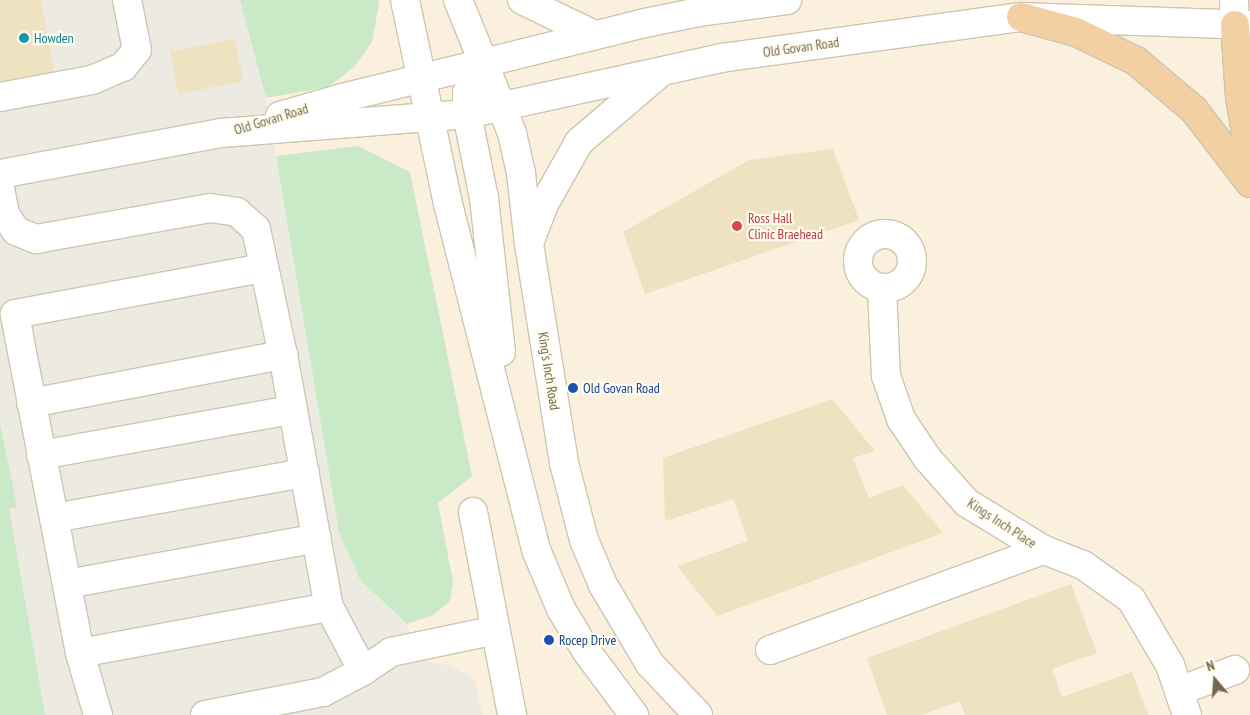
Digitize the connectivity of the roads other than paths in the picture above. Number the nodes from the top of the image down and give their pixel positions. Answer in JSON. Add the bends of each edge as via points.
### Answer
{"nodes":[{"id":1,"x":127,"y":0,"type":"edge"},
{"id":2,"x":405,"y":0,"type":"edge"},
{"id":3,"x":458,"y":0,"type":"edge"},
{"id":4,"x":522,"y":0,"type":"edge"},
{"id":5,"x":787,"y":0,"type":"edge"},
{"id":6,"x":1021,"y":17,"type":"junction"},
{"id":7,"x":1240,"y":17,"type":"edge"},
{"id":8,"x":594,"y":35,"type":"junction"},
{"id":9,"x":483,"y":63,"type":"junction"},
{"id":10,"x":665,"y":70,"type":"junction"},
{"id":11,"x":421,"y":78,"type":"junction"},
{"id":12,"x":0,"y":97,"type":"edge"},
{"id":13,"x":503,"y":107,"type":"junction"},
{"id":14,"x":467,"y":114,"type":"junction"},
{"id":15,"x":429,"y":119,"type":"junction"},
{"id":16,"x":222,"y":133,"type":"junction"},
{"id":17,"x":1250,"y":156,"type":"edge"},
{"id":18,"x":0,"y":174,"type":"edge"},
{"id":19,"x":1250,"y":183,"type":"edge"},
{"id":20,"x":0,"y":188,"type":"edge"},
{"id":21,"x":529,"y":244,"type":"junction"},
{"id":22,"x":264,"y":268,"type":"junction"},
{"id":23,"x":882,"y":289,"type":"dead end"},
{"id":24,"x":283,"y":355,"type":"junction"},
{"id":25,"x":31,"y":403,"type":"junction"},
{"id":26,"x":292,"y":410,"type":"junction"},
{"id":27,"x":511,"y":444,"type":"junction"},
{"id":28,"x":41,"y":456,"type":"junction"},
{"id":29,"x":305,"y":473,"type":"junction"},
{"id":30,"x":472,"y":512,"type":"dead end"},
{"id":31,"x":54,"y":518,"type":"junction"},
{"id":32,"x":317,"y":538,"type":"junction"},
{"id":33,"x":1044,"y":550,"type":"junction"},
{"id":34,"x":67,"y":584,"type":"junction"},
{"id":35,"x":329,"y":607,"type":"junction"},
{"id":36,"x":496,"y":630,"type":"junction"},
{"id":37,"x":770,"y":650,"type":"dead end"},
{"id":38,"x":80,"y":654,"type":"junction"},
{"id":39,"x":1235,"y":670,"type":"dead end"},
{"id":40,"x":363,"y":671,"type":"junction"},
{"id":41,"x":1183,"y":703,"type":"edge"},
{"id":42,"x":98,"y":715,"type":"edge"},
{"id":43,"x":205,"y":715,"type":"edge"},
{"id":44,"x":512,"y":715,"type":"edge"},
{"id":45,"x":634,"y":715,"type":"edge"},
{"id":46,"x":698,"y":715,"type":"edge"}],
"edges":[{"from":1,"to":12,"type":"street","via":[[137,50],[123,67],[92,80]]},
{"from":2,"to":11,"type":"street"},
{"from":3,"to":9,"type":"street","name":"King's Inch Road"},
{"from":4,"to":8,"type":"street"},
{"from":5,"to":8,"type":"street","name":"Old Govan Road","via":[[699,12]]},
{"from":6,"to":7,"type":"street","name":"Old Govan Road"},
{"from":6,"to":10,"type":"street","name":"Old Govan Road","via":[[721,58]]},
{"from":6,"to":19,"type":"highway","via":[[1076,32],[1136,61],[1194,110]]},
{"from":7,"to":17,"type":"highway","via":[[1240,97]]},
{"from":8,"to":9,"type":"street","name":"Old Govan Road"},
{"from":9,"to":11,"type":"street","name":"Old Govan Road"},
{"from":9,"to":13,"type":"street","name":"King's Inch Road"},
{"from":9,"to":14,"type":"street","via":[[467,93]]},
{"from":10,"to":13,"type":"street","name":"Old Govan Road"},
{"from":10,"to":21,"type":"street","via":[[579,142],[543,206]]},
{"from":11,"to":15,"type":"street"},
{"from":11,"to":16,"type":"street","name":"Old Govan Road"},
{"from":13,"to":14,"type":"street","name":"Old Govan Road"},
{"from":13,"to":21,"type":"street","name":"King's Inch Road","via":[[521,173]]},
{"from":14,"to":15,"type":"street","name":"Old Govan Road"},
{"from":14,"to":27,"type":"street","via":[[484,198]]},
{"from":15,"to":16,"type":"street","name":"Old Govan Road"},
{"from":15,"to":27,"type":"street"},
{"from":16,"to":18,"type":"street","name":"Old Govan Road"},
{"from":20,"to":22,"type":"street","via":[[5,214],[16,231],[36,238],[210,208],[237,212],[256,229]]},
{"from":21,"to":46,"type":"street","name":"King's Inch Road","via":[[564,463],[584,540],[603,585],[650,664]]},
{"from":22,"to":24,"type":"street"},
{"from":22,"to":25,"type":"street","via":[[15,314]]},
{"from":23,"to":33,"type":"street","name":"Kings Inch Place","via":[[886,376],[901,419],[927,458],[967,503]]},
{"from":24,"to":25,"type":"street"},
{"from":24,"to":26,"type":"street"},
{"from":25,"to":28,"type":"street"},
{"from":26,"to":28,"type":"street"},
{"from":26,"to":29,"type":"street"},
{"from":27,"to":45,"type":"street","via":[[537,552],[561,609],[587,652]]},
{"from":28,"to":31,"type":"street"},
{"from":29,"to":31,"type":"street"},
{"from":29,"to":32,"type":"street"},
{"from":30,"to":36,"type":"street"},
{"from":31,"to":34,"type":"street"},
{"from":32,"to":34,"type":"street"},
{"from":32,"to":35,"type":"street"},
{"from":33,"to":37,"type":"street"},
{"from":33,"to":41,"type":"street","name":"Kings Inch Place","via":[[1083,565],[1131,599],[1170,664]]},
{"from":34,"to":38,"type":"street"},
{"from":35,"to":38,"type":"street"},
{"from":35,"to":40,"type":"street"},
{"from":36,"to":40,"type":"street","via":[[391,652]]},
{"from":36,"to":44,"type":"street"},
{"from":38,"to":42,"type":"street"},
{"from":39,"to":41,"type":"street"},
{"from":40,"to":43,"type":"street","via":[[323,692]]}]}
